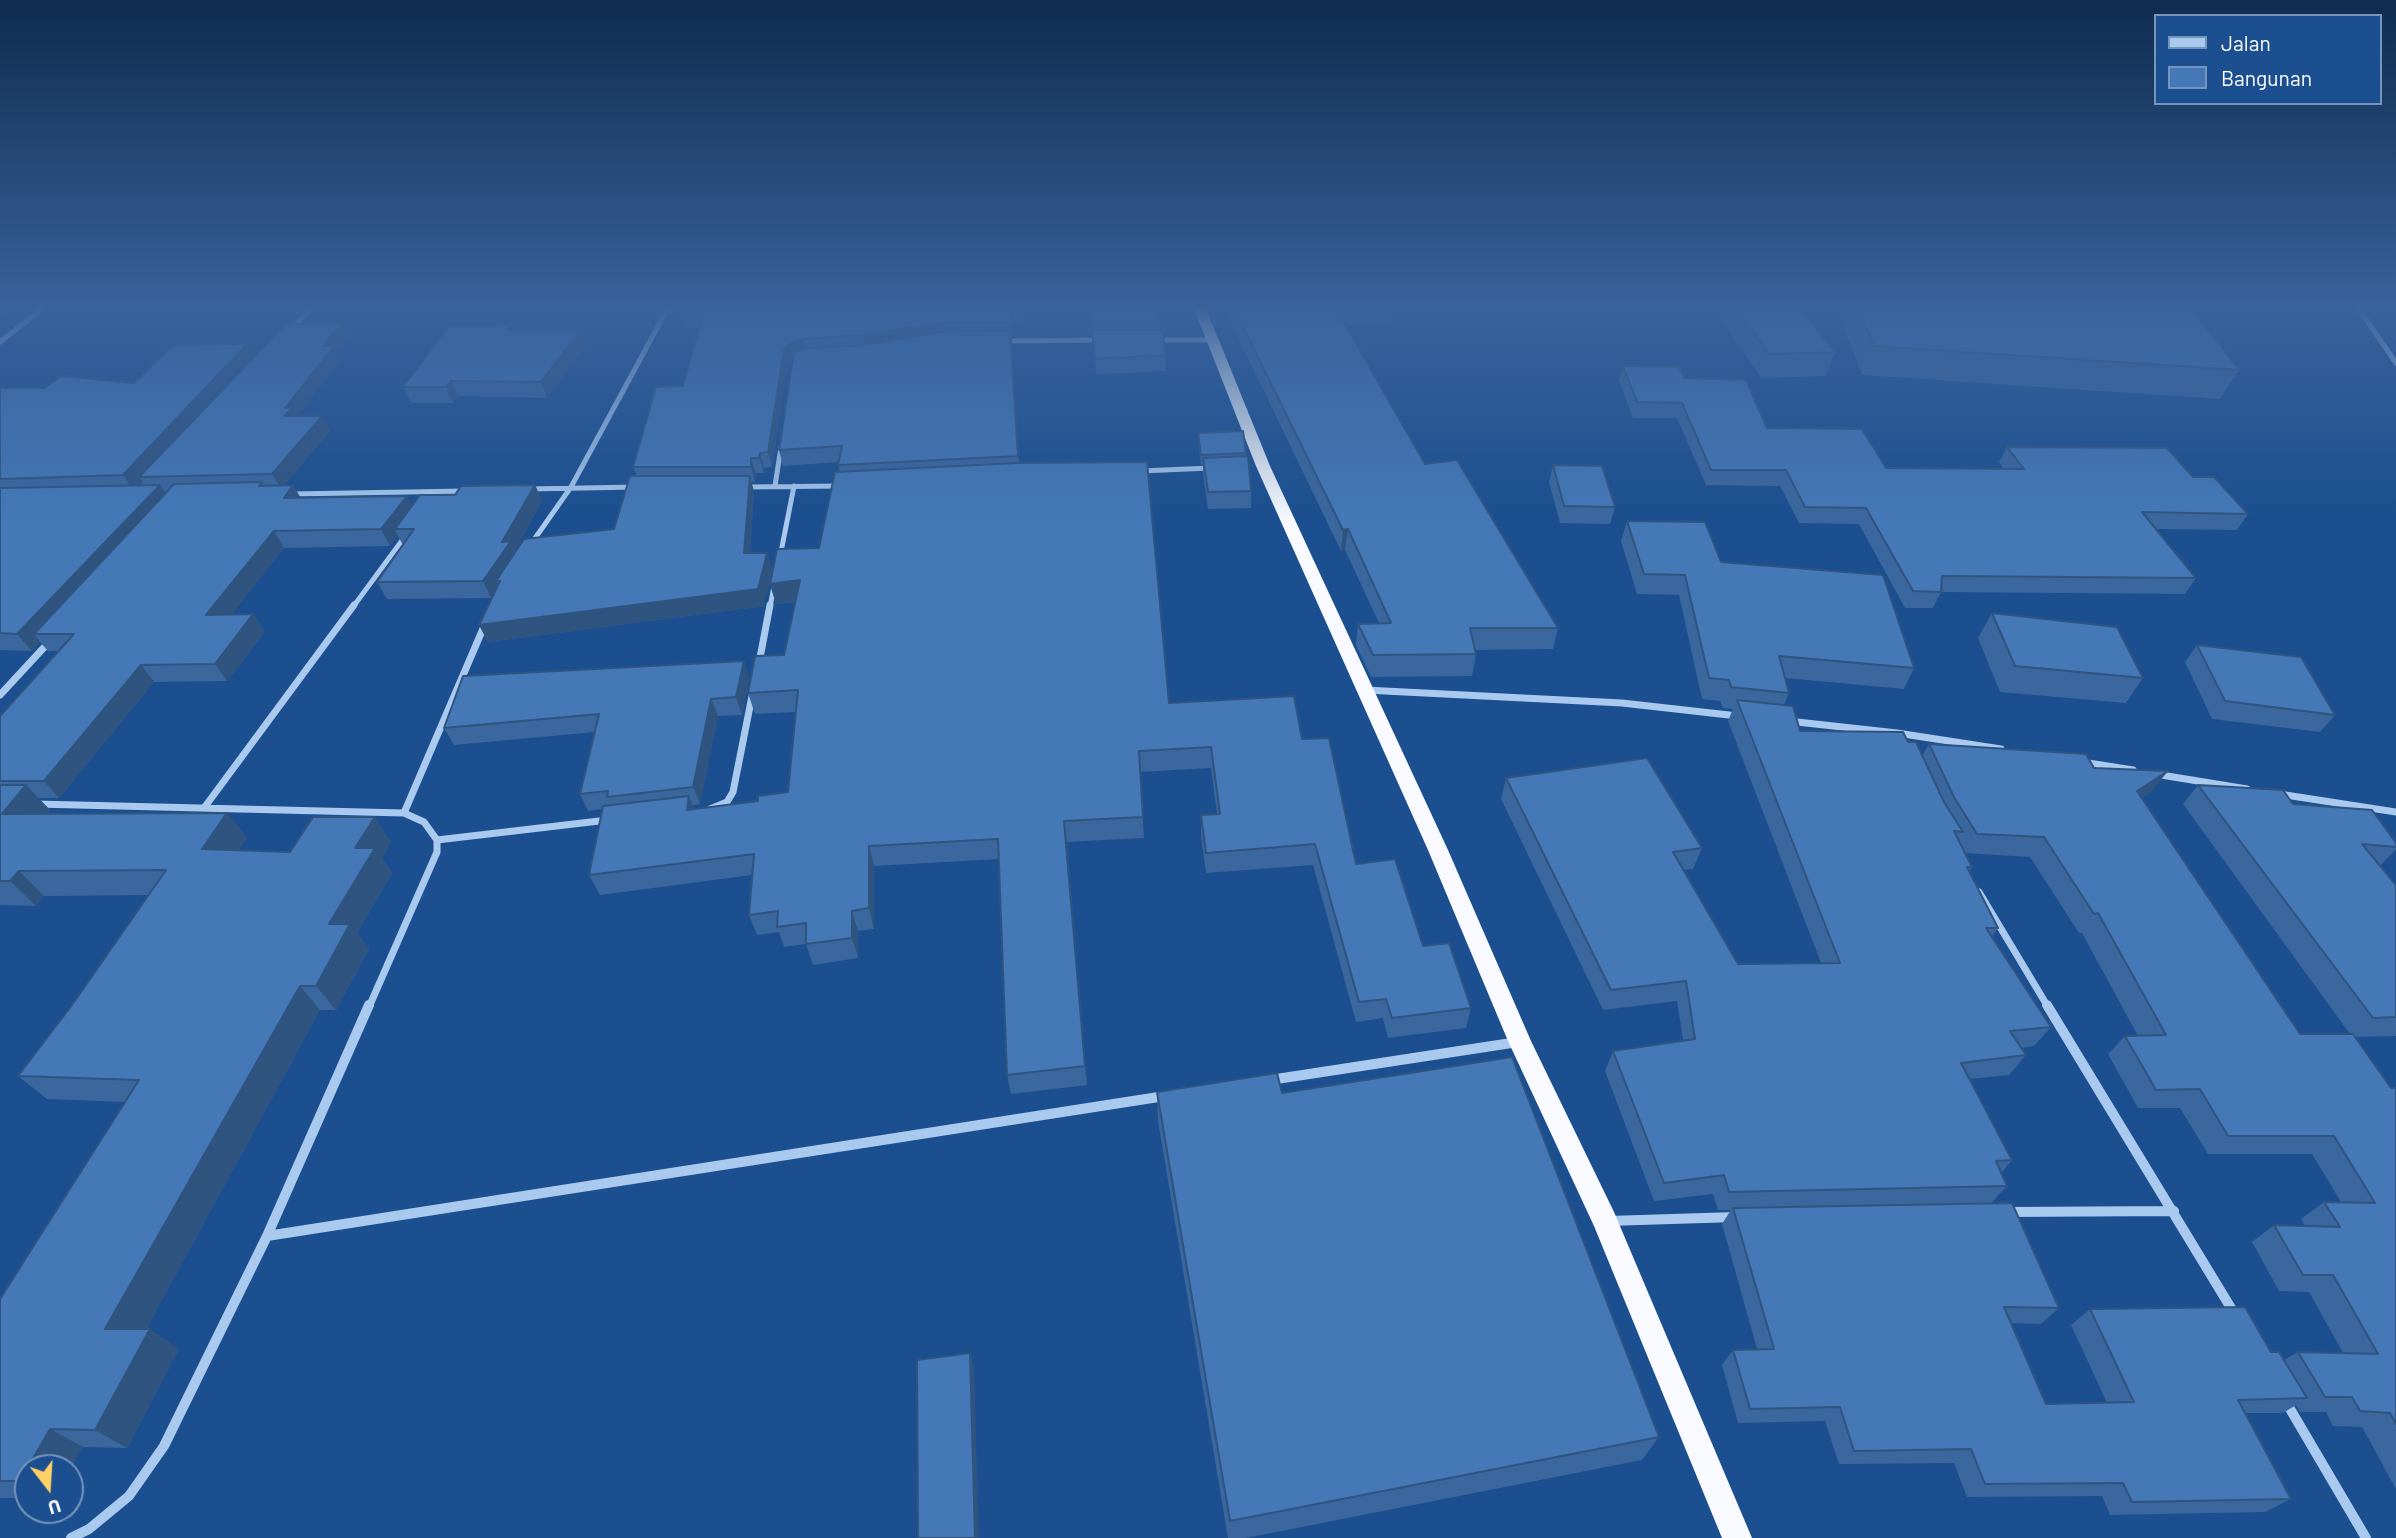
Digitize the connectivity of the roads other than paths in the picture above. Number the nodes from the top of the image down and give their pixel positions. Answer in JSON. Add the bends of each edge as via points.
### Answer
{"nodes":[{"id":1,"x":630,"y":378,"type":"edge"},
{"id":2,"x":1225,"y":378,"type":"edge"},
{"id":3,"x":782,"y":438,"type":"edge"},
{"id":4,"x":1223,"y":467,"type":"edge"},
{"id":5,"x":1129,"y":471,"type":"edge"},
{"id":6,"x":853,"y":485,"type":"edge"},
{"id":7,"x":743,"y":486,"type":"edge"},
{"id":8,"x":775,"y":486,"type":"junction"},
{"id":9,"x":794,"y":486,"type":"junction"},
{"id":10,"x":650,"y":487,"type":"edge"},
{"id":11,"x":571,"y":488,"type":"junction"},
{"id":12,"x":518,"y":489,"type":"edge"},
{"id":13,"x":477,"y":491,"type":"edge"},
{"id":14,"x":437,"y":492,"type":"junction"},
{"id":15,"x":284,"y":494,"type":"edge"},
{"id":16,"x":429,"y":503,"type":"edge"},
{"id":17,"x":413,"y":525,"type":"edge"},
{"id":18,"x":526,"y":552,"type":"edge"},
{"id":19,"x":778,"y":565,"type":"edge"},
{"id":20,"x":776,"y":579,"type":"edge"},
{"id":21,"x":486,"y":621,"type":"edge"},
{"id":22,"x":55,"y":636,"type":"edge"},
{"id":23,"x":757,"y":672,"type":"edge"},
{"id":24,"x":755,"y":685,"type":"edge"},
{"id":25,"x":1365,"y":690,"type":"junction"},
{"id":26,"x":0,"y":695,"type":"edge"},
{"id":27,"x":1746,"y":717,"type":"edge"},
{"id":28,"x":1774,"y":720,"type":"edge"},
{"id":29,"x":1897,"y":733,"type":"junction"},
{"id":30,"x":1903,"y":745,"type":"edge"},
{"id":31,"x":2006,"y":750,"type":"edge"},
{"id":32,"x":2074,"y":761,"type":"edge"},
{"id":33,"x":2252,"y":789,"type":"edge"},
{"id":34,"x":2265,"y":792,"type":"edge"},
{"id":35,"x":27,"y":803,"type":"edge"},
{"id":36,"x":2361,"y":807,"type":"junction"},
{"id":37,"x":204,"y":808,"type":"junction"},
{"id":38,"x":697,"y":810,"type":"edge"},
{"id":39,"x":404,"y":813,"type":"junction"},
{"id":40,"x":2396,"y":813,"type":"edge"},
{"id":41,"x":2370,"y":817,"type":"edge"},
{"id":42,"x":621,"y":819,"type":"edge"},
{"id":43,"x":437,"y":840,"type":"junction"},
{"id":44,"x":1971,"y":878,"type":"edge"},
{"id":45,"x":1520,"y":1041,"type":"junction"},
{"id":46,"x":1258,"y":1082,"type":"edge"},
{"id":47,"x":1176,"y":1095,"type":"edge"},
{"id":48,"x":2174,"y":1211,"type":"junction"},
{"id":49,"x":1992,"y":1212,"type":"edge"},
{"id":50,"x":1742,"y":1216,"type":"edge"},
{"id":51,"x":1605,"y":1221,"type":"junction"},
{"id":52,"x":267,"y":1236,"type":"junction"},
{"id":53,"x":2243,"y":1328,"type":"edge"},
{"id":54,"x":2284,"y":1398,"type":"edge"},
{"id":55,"x":71,"y":1538,"type":"edge"},
{"id":56,"x":1737,"y":1538,"type":"edge"},
{"id":57,"x":2366,"y":1538,"type":"edge"}],
"edges":[{"from":1,"to":11,"type":"street"},
{"from":2,"to":25,"type":"highway","via":[[1256,466]]},
{"from":3,"to":8,"type":"street"},
{"from":4,"to":5,"type":"street"},
{"from":6,"to":9,"type":"street"},
{"from":7,"to":8,"type":"street"},
{"from":8,"to":9,"type":"street"},
{"from":9,"to":19,"type":"street"},
{"from":10,"to":11,"type":"street"},
{"from":11,"to":12,"type":"street"},
{"from":11,"to":18,"type":"street"},
{"from":13,"to":14,"type":"street"},
{"from":14,"to":15,"type":"street"},
{"from":14,"to":16,"type":"street"},
{"from":17,"to":37,"type":"street"},
{"from":20,"to":23,"type":"street"},
{"from":21,"to":39,"type":"street"},
{"from":22,"to":26,"type":"street"},
{"from":24,"to":38,"type":"street","via":[[733,792],[727,802]]},
{"from":25,"to":27,"type":"street","via":[[1622,704]]},
{"from":25,"to":45,"type":"highway"},
{"from":28,"to":29,"type":"street"},
{"from":29,"to":30,"type":"street"},
{"from":29,"to":31,"type":"street"},
{"from":32,"to":33,"type":"street"},
{"from":34,"to":36,"type":"street"},
{"from":35,"to":37,"type":"street"},
{"from":36,"to":40,"type":"street"},
{"from":36,"to":41,"type":"street"},
{"from":37,"to":39,"type":"street"},
{"from":39,"to":43,"type":"street","via":[[424,822]]},
{"from":42,"to":43,"type":"street"},
{"from":43,"to":52,"type":"street","via":[[437,852]]},
{"from":44,"to":48,"type":"street"},
{"from":45,"to":46,"type":"street"},
{"from":45,"to":51,"type":"highway"},
{"from":47,"to":52,"type":"street"},
{"from":48,"to":49,"type":"street"},
{"from":48,"to":53,"type":"street"},
{"from":50,"to":51,"type":"street"},
{"from":51,"to":56,"type":"highway"},
{"from":52,"to":55,"type":"street","via":[[164,1446],[129,1496]]},
{"from":54,"to":57,"type":"street"}]}
